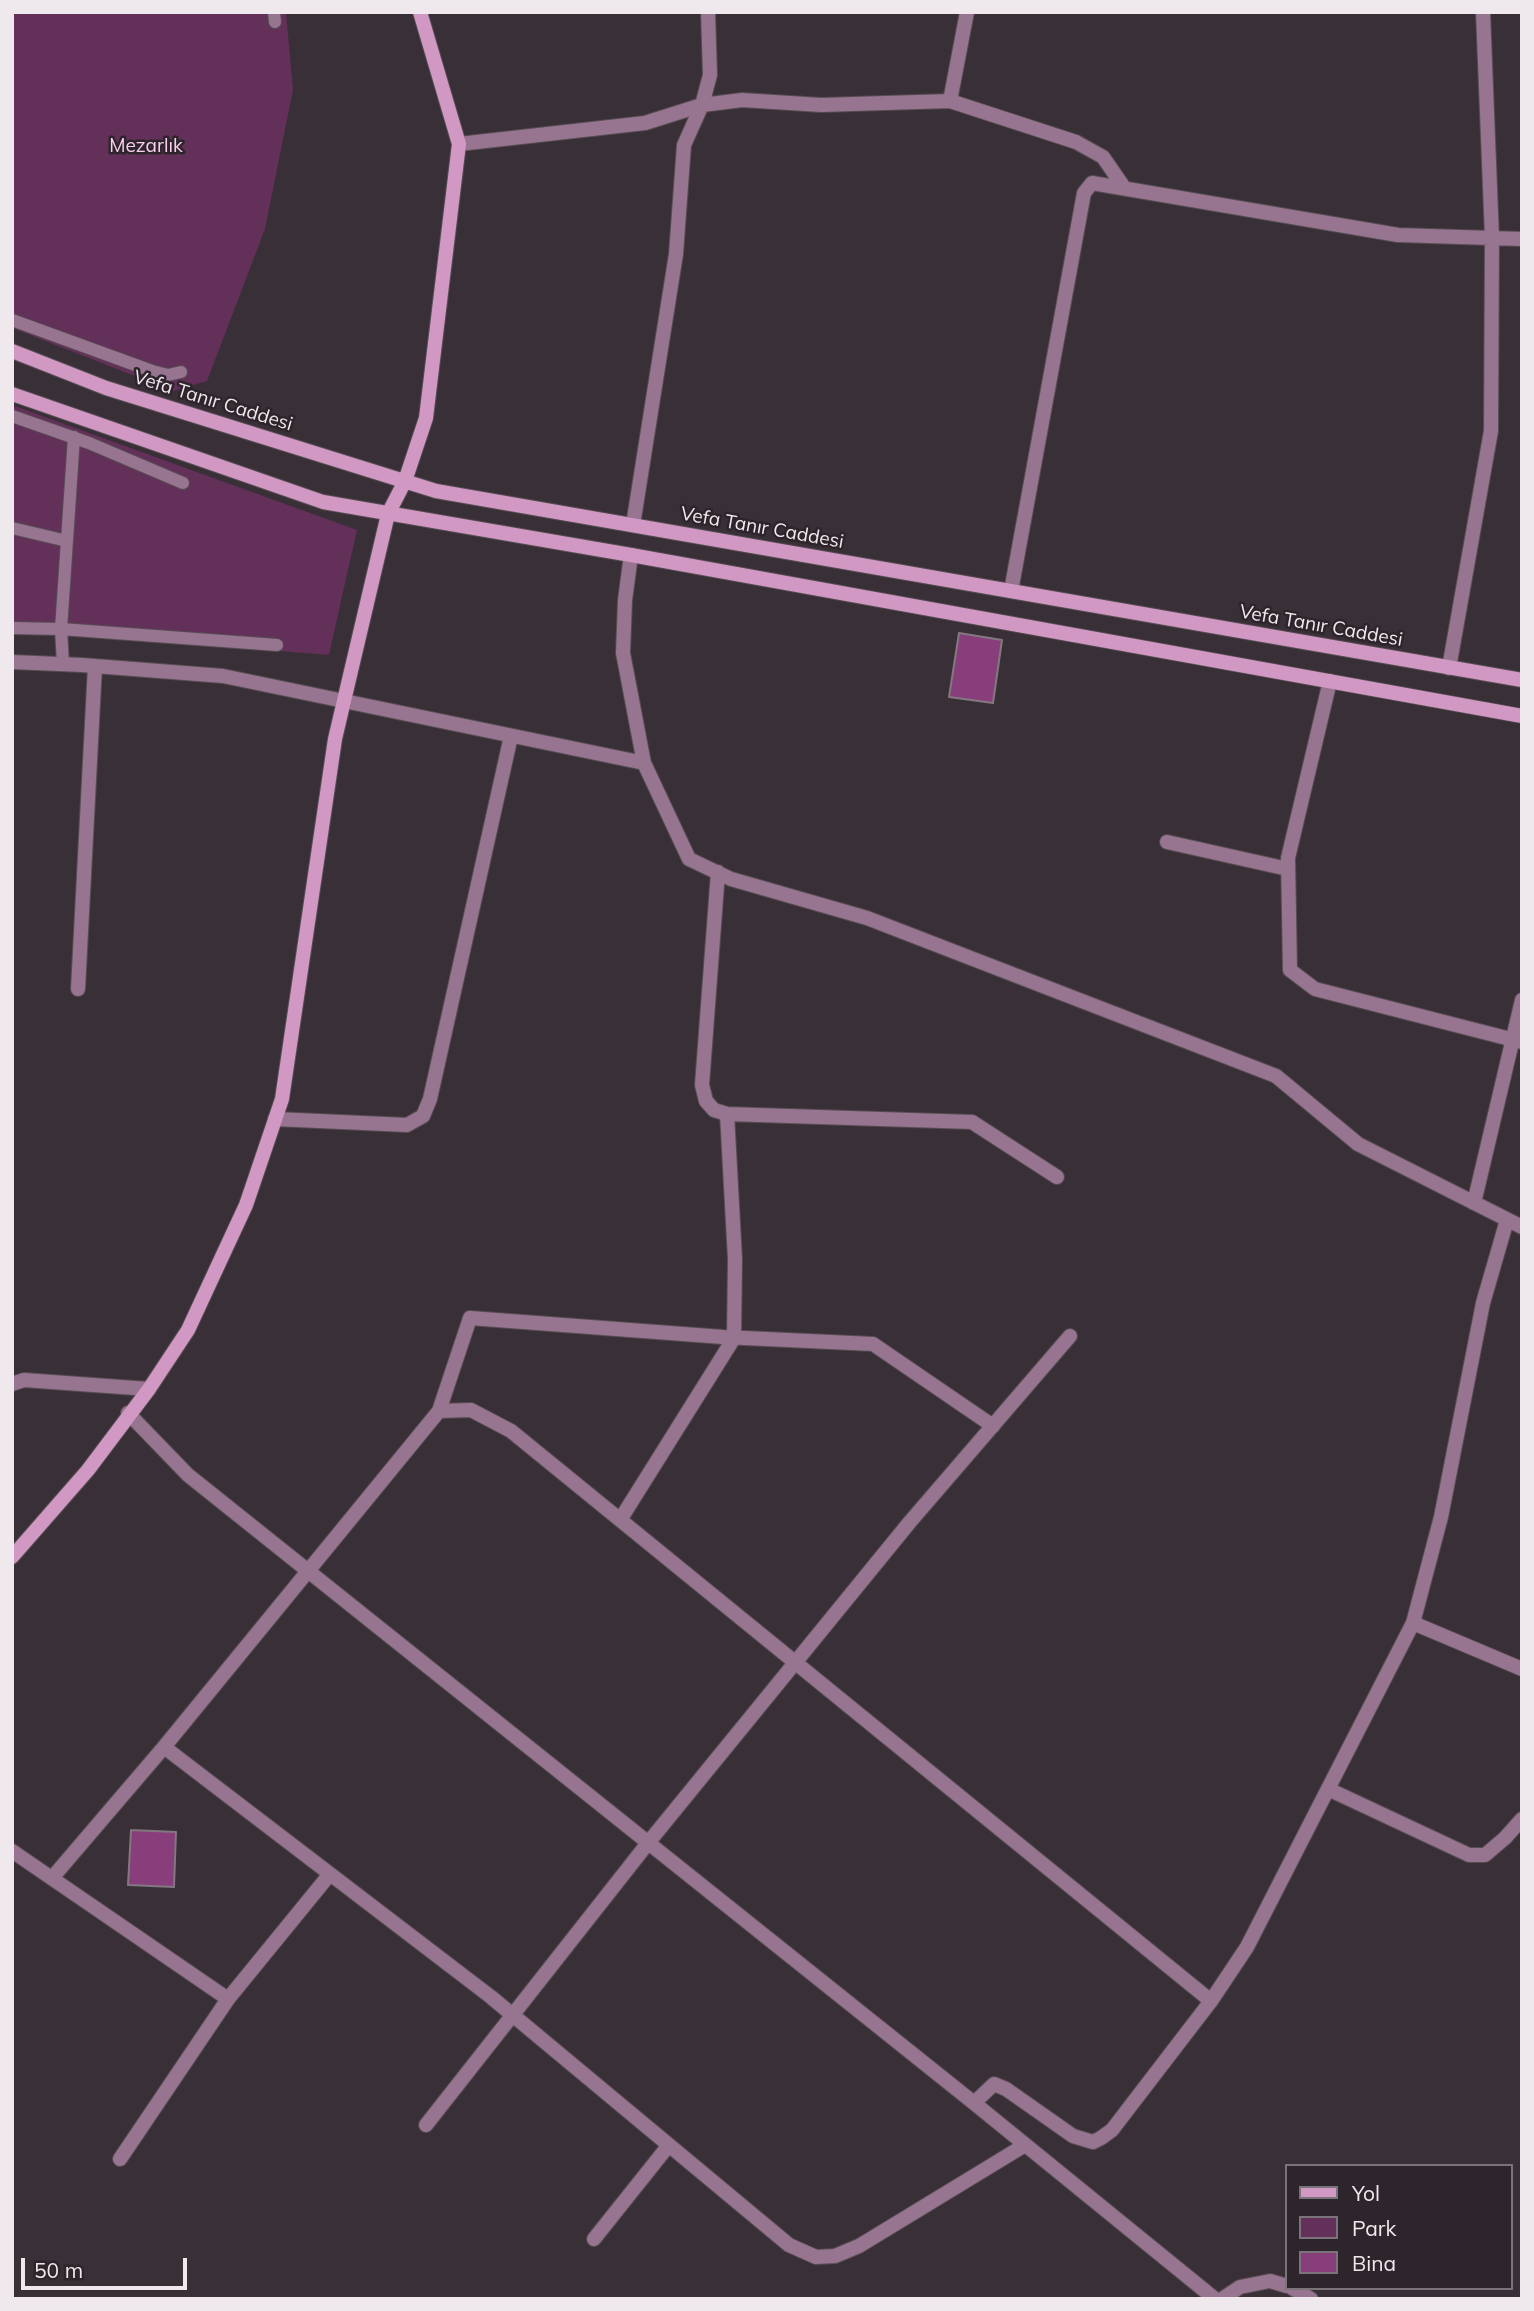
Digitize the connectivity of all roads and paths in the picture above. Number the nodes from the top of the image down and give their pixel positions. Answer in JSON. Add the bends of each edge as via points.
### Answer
{"nodes":[{"id":1,"x":420,"y":12,"type":"edge"},
{"id":2,"x":708,"y":12,"type":"edge"},
{"id":3,"x":967,"y":12,"type":"edge"},
{"id":4,"x":1483,"y":12,"type":"edge"},
{"id":5,"x":950,"y":101,"type":"junction"},
{"id":6,"x":702,"y":105,"type":"junction"},
{"id":7,"x":459,"y":144,"type":"junction"},
{"id":8,"x":1122,"y":186,"type":"junction"},
{"id":9,"x":1492,"y":238,"type":"junction"},
{"id":10,"x":1522,"y":239,"type":"edge"},
{"id":11,"x":12,"y":320,"type":"edge"},
{"id":12,"x":12,"y":351,"type":"edge"},
{"id":13,"x":181,"y":372,"type":"dead end"},
{"id":14,"x":12,"y":394,"type":"edge"},
{"id":15,"x":12,"y":416,"type":"edge"},
{"id":16,"x":74,"y":438,"type":"junction"},
{"id":17,"x":405,"y":481,"type":"junction"},
{"id":18,"x":183,"y":484,"type":"dead end"},
{"id":19,"x":388,"y":514,"type":"junction"},
{"id":20,"x":633,"y":525,"type":"junction"},
{"id":21,"x":12,"y":528,"type":"edge"},
{"id":22,"x":67,"y":541,"type":"junction"},
{"id":23,"x":631,"y":555,"type":"junction"},
{"id":24,"x":1011,"y":592,"type":"junction"},
{"id":25,"x":12,"y":628,"type":"edge"},
{"id":26,"x":61,"y":629,"type":"junction"},
{"id":27,"x":277,"y":645,"type":"dead end"},
{"id":28,"x":12,"y":662,"type":"edge"},
{"id":29,"x":63,"y":664,"type":"junction"},
{"id":30,"x":95,"y":666,"type":"junction"},
{"id":31,"x":1449,"y":668,"type":"junction"},
{"id":32,"x":1522,"y":680,"type":"edge"},
{"id":33,"x":1330,"y":681,"type":"junction"},
{"id":34,"x":345,"y":703,"type":"junction"},
{"id":35,"x":1522,"y":716,"type":"edge"},
{"id":36,"x":511,"y":736,"type":"junction"},
{"id":37,"x":645,"y":762,"type":"junction"},
{"id":38,"x":1167,"y":842,"type":"dead end"},
{"id":39,"x":1288,"y":869,"type":"junction"},
{"id":40,"x":718,"y":872,"type":"junction"},
{"id":41,"x":78,"y":989,"type":"dead end"},
{"id":42,"x":1522,"y":1000,"type":"edge"},
{"id":43,"x":1517,"y":1040,"type":"edge"},
{"id":44,"x":726,"y":1114,"type":"junction"},
{"id":45,"x":275,"y":1119,"type":"junction"},
{"id":46,"x":1057,"y":1177,"type":"dead end"},
{"id":47,"x":1474,"y":1203,"type":"junction"},
{"id":48,"x":1507,"y":1220,"type":"junction"},
{"id":49,"x":1522,"y":1227,"type":"edge"},
{"id":50,"x":1070,"y":1336,"type":"dead end"},
{"id":51,"x":734,"y":1338,"type":"junction"},
{"id":52,"x":12,"y":1384,"type":"edge"},
{"id":53,"x":149,"y":1389,"type":"junction"},
{"id":54,"x":439,"y":1411,"type":"junction"},
{"id":55,"x":128,"y":1413,"type":"junction"},
{"id":56,"x":993,"y":1426,"type":"junction"},
{"id":57,"x":621,"y":1520,"type":"junction"},
{"id":58,"x":12,"y":1558,"type":"edge"},
{"id":59,"x":307,"y":1571,"type":"junction"},
{"id":60,"x":1413,"y":1623,"type":"junction"},
{"id":61,"x":796,"y":1662,"type":"junction"},
{"id":62,"x":1522,"y":1669,"type":"edge"},
{"id":63,"x":164,"y":1747,"type":"junction"},
{"id":64,"x":1328,"y":1789,"type":"junction"},
{"id":65,"x":1522,"y":1819,"type":"edge"},
{"id":66,"x":648,"y":1843,"type":"junction"},
{"id":67,"x":12,"y":1851,"type":"edge"},
{"id":68,"x":330,"y":1874,"type":"junction"},
{"id":69,"x":52,"y":1878,"type":"junction"},
{"id":70,"x":228,"y":1999,"type":"junction"},
{"id":71,"x":1210,"y":2001,"type":"junction"},
{"id":72,"x":513,"y":2015,"type":"junction"},
{"id":73,"x":974,"y":2103,"type":"junction"},
{"id":74,"x":426,"y":2125,"type":"dead end"},
{"id":75,"x":669,"y":2145,"type":"junction"},
{"id":76,"x":1025,"y":2145,"type":"junction"},
{"id":77,"x":120,"y":2159,"type":"dead end"},
{"id":78,"x":594,"y":2239,"type":"dead end"},
{"id":79,"x":1286,"y":2286,"type":"edge"},
{"id":80,"x":1294,"y":2290,"type":"edge"},
{"id":81,"x":1215,"y":2299,"type":"edge"},
{"id":82,"x":1222,"y":2299,"type":"edge"},
{"id":83,"x":1311,"y":2299,"type":"edge"}],
"edges":[{"from":1,"to":7,"type":"main road"},
{"from":2,"to":6,"type":"street","via":[[710,75]]},
{"from":3,"to":5,"type":"street"},
{"from":4,"to":9,"type":"street"},
{"from":5,"to":6,"type":"street","via":[[821,105],[742,100]]},
{"from":5,"to":8,"type":"street","via":[[1076,142],[1103,157]]},
{"from":6,"to":7,"type":"street","via":[[645,122]]},
{"from":6,"to":20,"type":"street","via":[[684,145],[676,254]]},
{"from":7,"to":17,"type":"main road","via":[[426,418]]},
{"from":8,"to":9,"type":"street","via":[[1398,235]]},
{"from":8,"to":24,"type":"street","via":[[1092,183],[1084,193]]},
{"from":9,"to":10,"type":"street"},
{"from":9,"to":31,"type":"street","via":[[1491,431]]},
{"from":11,"to":13,"type":"lane","via":[[152,371]]},
{"from":12,"to":17,"type":"main road","name":"Vefa Tanır Caddesi","via":[[106,388]]},
{"from":14,"to":19,"type":"main road","via":[[323,502]]},
{"from":15,"to":16,"type":"lane"},
{"from":16,"to":18,"type":"lane"},
{"from":16,"to":22,"type":"lane"},
{"from":17,"to":19,"type":"main road"},
{"from":17,"to":20,"type":"main road","name":"Vefa Tanır Caddesi","via":[[436,491]]},
{"from":19,"to":23,"type":"main road"},
{"from":19,"to":34,"type":"main road"},
{"from":20,"to":24,"type":"main road","name":"Vefa Tanır Caddesi"},
{"from":21,"to":22,"type":"lane"},
{"from":22,"to":26,"type":"lane"},
{"from":23,"to":33,"type":"main road"},
{"from":23,"to":37,"type":"street","via":[[623,653]]},
{"from":24,"to":31,"type":"main road","name":"Vefa Tanır Caddesi"},
{"from":25,"to":26,"type":"lane"},
{"from":26,"to":27,"type":"lane"},
{"from":26,"to":29,"type":"lane"},
{"from":28,"to":29,"type":"street"},
{"from":29,"to":30,"type":"street"},
{"from":30,"to":34,"type":"street","via":[[223,676]]},
{"from":30,"to":41,"type":"street"},
{"from":31,"to":32,"type":"main road","name":"Vefa Tanır Caddesi"},
{"from":33,"to":35,"type":"main road"},
{"from":33,"to":39,"type":"street"},
{"from":34,"to":36,"type":"street"},
{"from":34,"to":45,"type":"main road","via":[[335,739],[282,1099]]},
{"from":36,"to":37,"type":"street"},
{"from":36,"to":45,"type":"street","via":[[423,1116],[407,1125]]},
{"from":37,"to":40,"type":"street","via":[[689,859]]},
{"from":38,"to":39,"type":"street"},
{"from":39,"to":43,"type":"street","via":[[1290,970],[1302,980],[1315,989]]},
{"from":40,"to":44,"type":"street","via":[[702,1086],[706,1101]]},
{"from":40,"to":47,"type":"street","via":[[867,918],[1276,1076],[1358,1144]]},
{"from":42,"to":43,"type":"street"},
{"from":43,"to":47,"type":"street"},
{"from":44,"to":46,"type":"street","via":[[972,1122]]},
{"from":44,"to":51,"type":"street","via":[[735,1259]]},
{"from":45,"to":53,"type":"main road","via":[[246,1205],[188,1330]]},
{"from":47,"to":48,"type":"street"},
{"from":48,"to":49,"type":"street"},
{"from":48,"to":60,"type":"street","via":[[1483,1303],[1441,1517]]},
{"from":50,"to":56,"type":"street"},
{"from":51,"to":54,"type":"street","via":[[470,1318]]},
{"from":51,"to":56,"type":"street","via":[[873,1344]]},
{"from":51,"to":57,"type":"street"},
{"from":52,"to":53,"type":"street","via":[[24,1380]]},
{"from":53,"to":55,"type":"main road"},
{"from":54,"to":57,"type":"street","via":[[471,1410],[511,1431]]},
{"from":54,"to":59,"type":"street"},
{"from":55,"to":58,"type":"main road","via":[[88,1471]]},
{"from":55,"to":59,"type":"street","via":[[188,1475]]},
{"from":56,"to":61,"type":"street"},
{"from":57,"to":61,"type":"street"},
{"from":59,"to":63,"type":"street"},
{"from":59,"to":66,"type":"street"},
{"from":60,"to":62,"type":"street"},
{"from":60,"to":64,"type":"street"},
{"from":61,"to":66,"type":"street"},
{"from":61,"to":71,"type":"street"},
{"from":63,"to":68,"type":"street"},
{"from":63,"to":69,"type":"street"},
{"from":64,"to":65,"type":"street","via":[[1469,1855],[1485,1855]]},
{"from":64,"to":71,"type":"street","via":[[1247,1947]]},
{"from":66,"to":72,"type":"street"},
{"from":66,"to":73,"type":"street"},
{"from":67,"to":69,"type":"street"},
{"from":68,"to":70,"type":"street"},
{"from":68,"to":72,"type":"street"},
{"from":69,"to":70,"type":"street"},
{"from":70,"to":77,"type":"street"},
{"from":71,"to":73,"type":"street","via":[[1112,2130],[1093,2142],[1073,2136],[994,2084]]},
{"from":72,"to":74,"type":"street"},
{"from":72,"to":75,"type":"street"},
{"from":73,"to":76,"type":"street"},
{"from":75,"to":76,"type":"street","via":[[789,2245],[816,2257],[835,2256],[859,2246]]},
{"from":75,"to":78,"type":"street"},
{"from":76,"to":81,"type":"street"},
{"from":79,"to":82,"type":"street","via":[[1270,2281],[1240,2287]]},
{"from":80,"to":83,"type":"street"}]}
